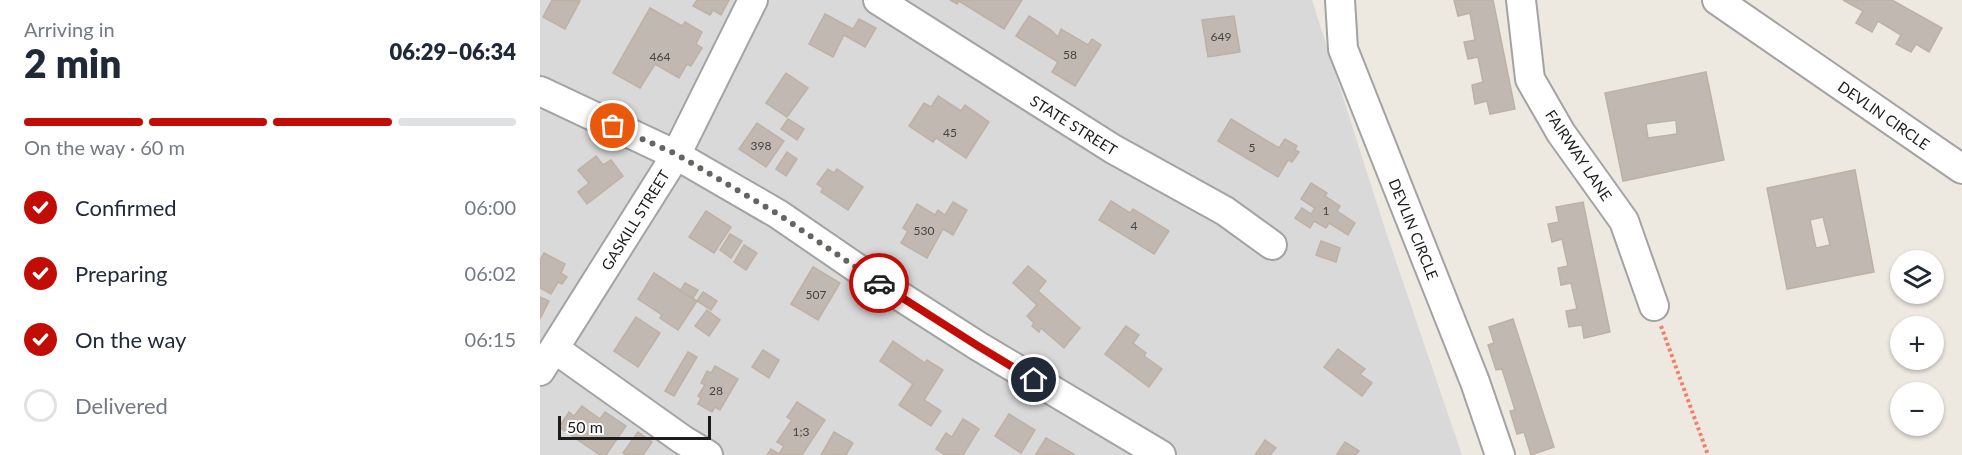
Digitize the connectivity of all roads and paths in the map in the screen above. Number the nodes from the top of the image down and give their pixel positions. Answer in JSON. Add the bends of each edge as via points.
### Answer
{"nodes":[{"id":1,"x":753,"y":0,"type":"edge"},
{"id":2,"x":878,"y":0,"type":"edge"},
{"id":3,"x":1340,"y":0,"type":"edge"},
{"id":4,"x":1521,"y":0,"type":"edge"},
{"id":5,"x":1717,"y":0,"type":"edge"},
{"id":6,"x":540,"y":91,"type":"edge"},
{"id":7,"x":676,"y":154,"type":"junction"},
{"id":8,"x":1962,"y":169,"type":"edge"},
{"id":9,"x":1272,"y":245,"type":"dead end"},
{"id":10,"x":1654,"y":306,"type":"joint"},
{"id":11,"x":547,"y":360,"type":"edge"},
{"id":12,"x":708,"y":455,"type":"edge"},
{"id":13,"x":1161,"y":455,"type":"edge"},
{"id":14,"x":1500,"y":455,"type":"edge"},
{"id":15,"x":1708,"y":455,"type":"edge"}],
"edges":[{"from":1,"to":7,"type":"street","name":"GASKILL STREET"},
{"from":2,"to":9,"type":"street","name":"STATE STREET","via":[[1113,149],[1225,211]]},
{"from":3,"to":14,"type":"street","name":"DEVLIN CIRCLE","via":[[1343,49],[1475,382]]},
{"from":4,"to":10,"type":"street","name":"FAIRWAY LANE","via":[[1530,79],[1561,133],[1624,221]]},
{"from":5,"to":8,"type":"street","name":"DEVLIN CIRCLE"},
{"from":6,"to":7,"type":"street"},
{"from":7,"to":11,"type":"street","name":"GASKILL STREET"},
{"from":7,"to":13,"type":"street","via":[[778,214],[978,346]]},
{"from":10,"to":15,"type":"path"},
{"from":11,"to":12,"type":"street"}]}
